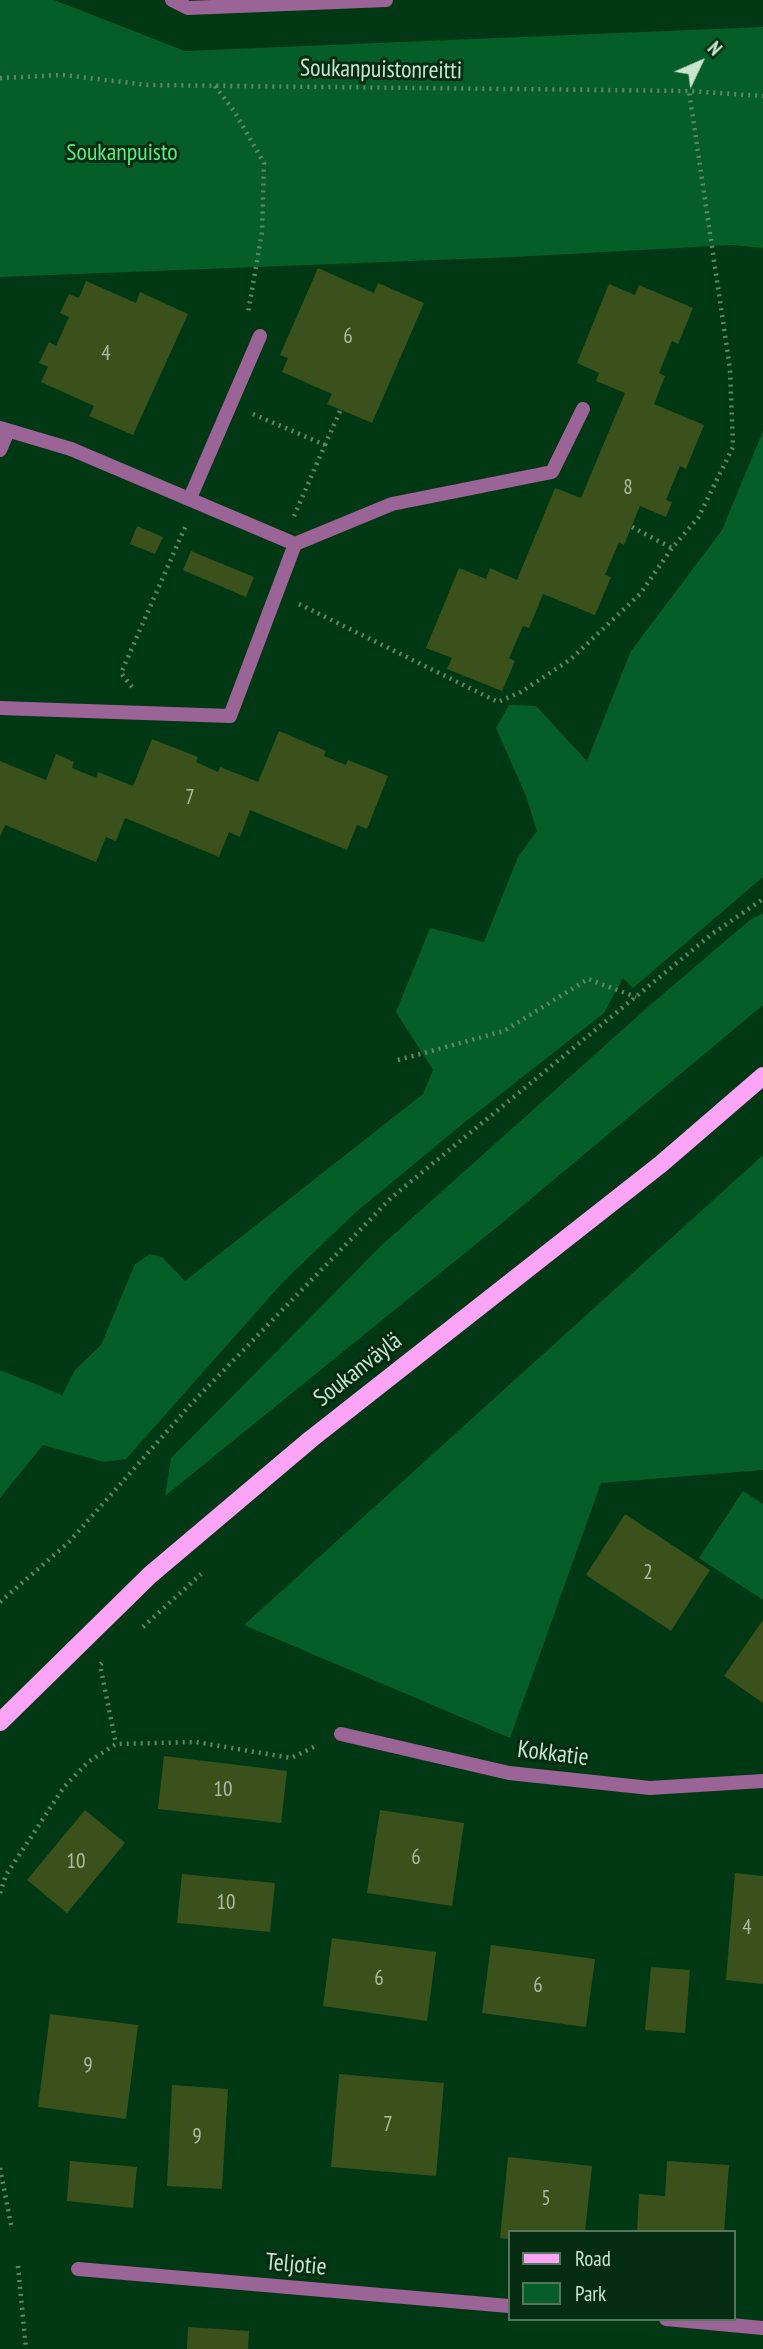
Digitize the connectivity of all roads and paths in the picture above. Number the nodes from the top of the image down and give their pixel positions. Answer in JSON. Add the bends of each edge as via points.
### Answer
{"nodes":[{"id":1,"x":172,"y":0,"type":"edge"},
{"id":2,"x":386,"y":0,"type":"edge"},
{"id":3,"x":0,"y":78,"type":"edge"},
{"id":4,"x":215,"y":85,"type":"junction"},
{"id":5,"x":689,"y":92,"type":"junction"},
{"id":6,"x":763,"y":96,"type":"edge"},
{"id":7,"x":248,"y":323,"type":"dead end"},
{"id":8,"x":260,"y":336,"type":"dead end"},
{"id":9,"x":231,"y":404,"type":"junction"},
{"id":10,"x":341,"y":409,"type":"dead end"},
{"id":11,"x":583,"y":410,"type":"dead end"},
{"id":12,"x":4,"y":429,"type":"edge"},
{"id":13,"x":325,"y":445,"type":"junction"},
{"id":14,"x":0,"y":450,"type":"edge"},
{"id":15,"x":194,"y":500,"type":"junction"},
{"id":16,"x":632,"y":527,"type":"dead end"},
{"id":17,"x":289,"y":542,"type":"junction"},
{"id":18,"x":672,"y":548,"type":"junction"},
{"id":19,"x":277,"y":592,"type":"junction"},
{"id":20,"x":0,"y":708,"type":"edge"},
{"id":21,"x":156,"y":713,"type":"junction"},
{"id":22,"x":763,"y":899,"type":"edge"},
{"id":23,"x":636,"y":997,"type":"junction"},
{"id":24,"x":398,"y":1060,"type":"dead end"},
{"id":25,"x":763,"y":1076,"type":"edge"},
{"id":26,"x":208,"y":1567,"type":"dead end"},
{"id":27,"x":0,"y":1602,"type":"edge"},
{"id":28,"x":139,"y":1629,"type":"dead end"},
{"id":29,"x":110,"y":1656,"type":"dead end"},
{"id":30,"x":0,"y":1721,"type":"edge"},
{"id":31,"x":341,"y":1734,"type":"joint"},
{"id":32,"x":116,"y":1744,"type":"junction"},
{"id":33,"x":763,"y":1781,"type":"edge"},
{"id":34,"x":3,"y":1873,"type":"edge"},
{"id":35,"x":0,"y":1893,"type":"edge"},
{"id":36,"x":0,"y":2168,"type":"edge"},
{"id":37,"x":12,"y":2230,"type":"dead end"},
{"id":38,"x":19,"y":2266,"type":"dead end"},
{"id":39,"x":78,"y":2269,"type":"dead end"},
{"id":40,"x":508,"y":2306,"type":"edge"},
{"id":41,"x":688,"y":2321,"type":"edge"},
{"id":42,"x":763,"y":2328,"type":"edge"},
{"id":43,"x":26,"y":2349,"type":"edge"}],
"edges":[{"from":1,"to":2,"type":"street","via":[[188,8]]},
{"from":3,"to":4,"type":"path","name":"Soukanpuistonreitti","via":[[63,75],[148,85]]},
{"from":4,"to":5,"type":"path","name":"Soukanpuistonreitti"},
{"from":4,"to":7,"type":"path","via":[[264,163],[261,232]]},
{"from":5,"to":6,"type":"path","name":"Soukanpuistonreitti"},
{"from":5,"to":18,"type":"path","via":[[730,369],[733,447],[698,518]]},
{"from":8,"to":9,"type":"street"},
{"from":9,"to":13,"type":"path"},
{"from":9,"to":15,"type":"street"},
{"from":10,"to":13,"type":"path"},
{"from":11,"to":17,"type":"street","via":[[552,472],[392,504]]},
{"from":12,"to":14,"type":"street"},
{"from":12,"to":15,"type":"street","via":[[71,449]]},
{"from":13,"to":17,"type":"path"},
{"from":15,"to":17,"type":"street"},
{"from":15,"to":21,"type":"path","via":[[121,673]]},
{"from":16,"to":18,"type":"path"},
{"from":17,"to":19,"type":"street"},
{"from":18,"to":19,"type":"path","via":[[640,594],[571,659],[522,692],[498,702]]},
{"from":19,"to":21,"type":"street","via":[[230,716]]},
{"from":20,"to":21,"type":"street"},
{"from":22,"to":23,"type":"path"},
{"from":23,"to":24,"type":"path","via":[[588,979],[504,1031]]},
{"from":23,"to":27,"type":"path","via":[[392,1196],[192,1403],[69,1542]]},
{"from":25,"to":30,"type":"main road","name":"Soukanväylä","via":[[661,1164],[210,1524],[150,1575]]},
{"from":26,"to":28,"type":"path"},
{"from":29,"to":32,"type":"path","via":[[100,1665]]},
{"from":31,"to":32,"type":"path","via":[[291,1758],[196,1742]]},
{"from":31,"to":33,"type":"street","name":"Kokkatie","via":[[509,1773],[650,1788]]},
{"from":32,"to":34,"type":"path","via":[[88,1762],[64,1787]]},
{"from":34,"to":35,"type":"path"},
{"from":36,"to":37,"type":"path"},
{"from":38,"to":43,"type":"path"},
{"from":39,"to":40,"type":"street","name":"Teljotie"},
{"from":41,"to":42,"type":"street"}]}
